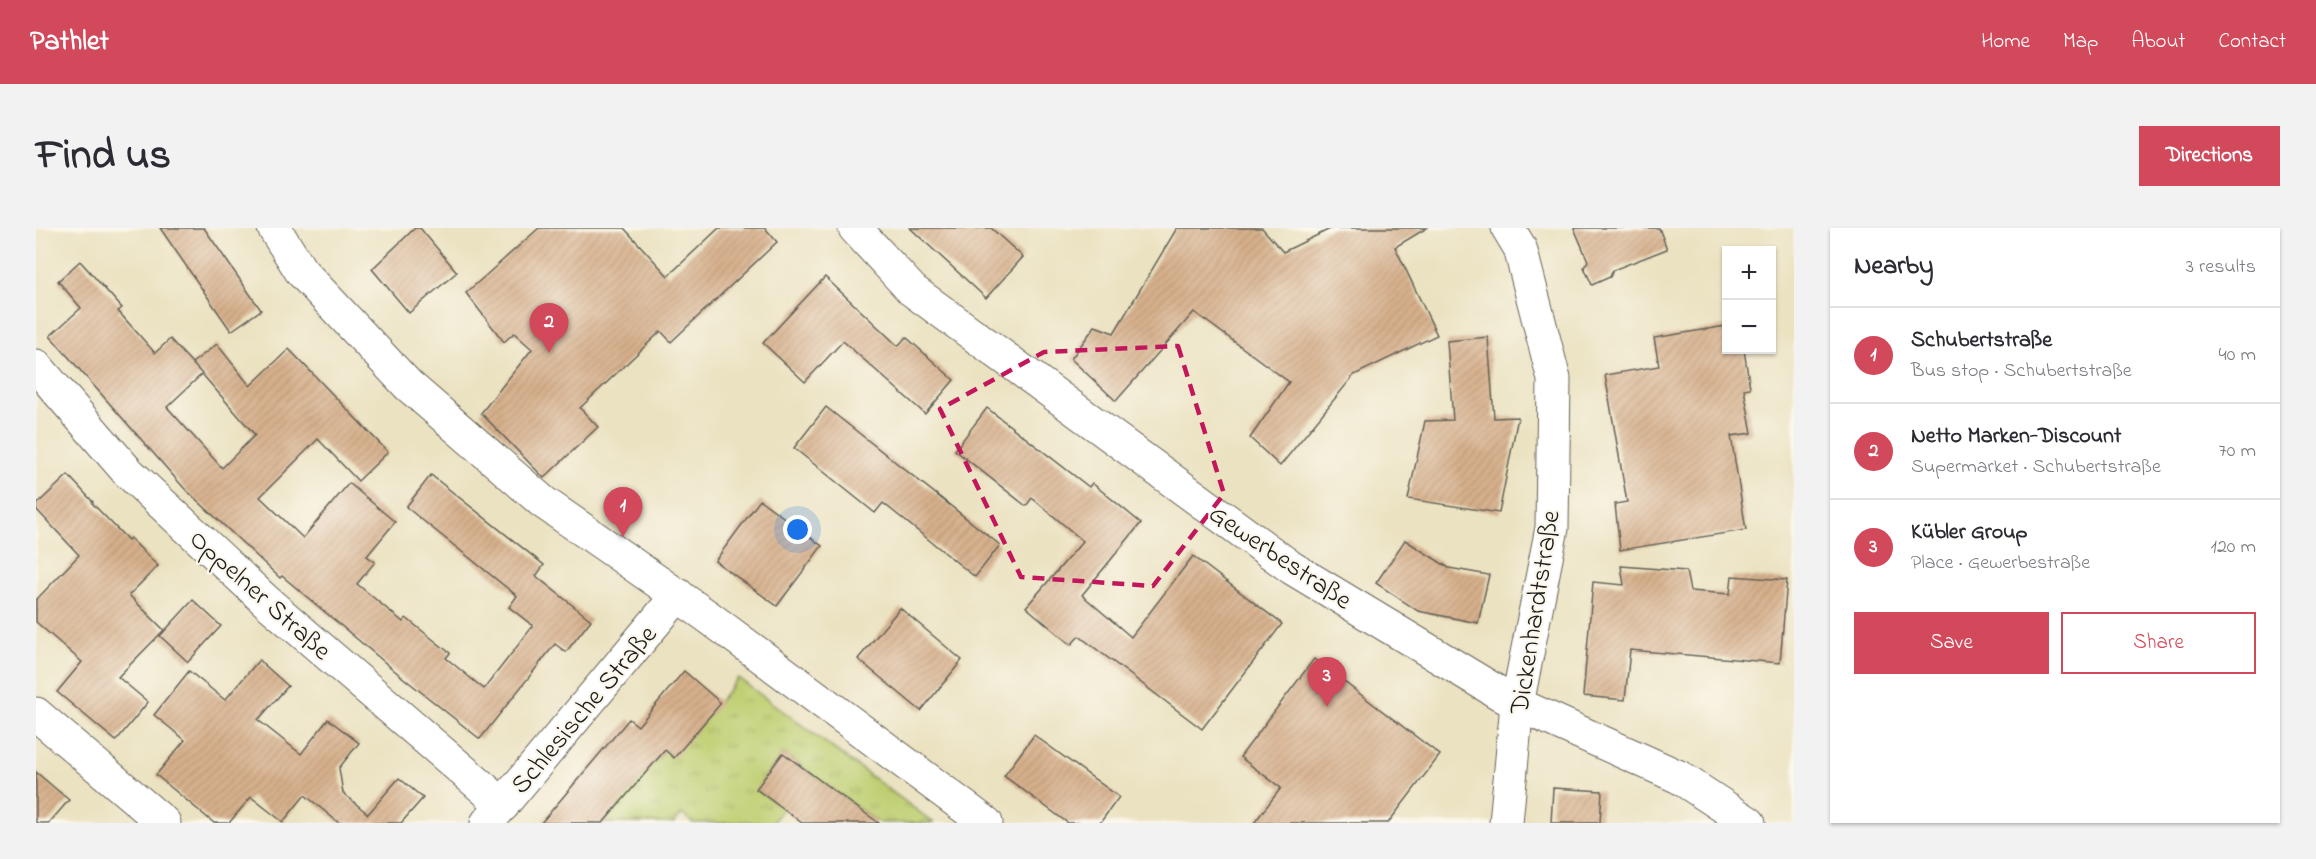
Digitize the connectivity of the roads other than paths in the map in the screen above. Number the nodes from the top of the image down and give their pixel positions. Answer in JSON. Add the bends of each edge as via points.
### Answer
{"nodes":[{"id":1,"x":274,"y":228,"type":"edge"},
{"id":2,"x":855,"y":228,"type":"edge"},
{"id":3,"x":1508,"y":228,"type":"edge"},
{"id":4,"x":36,"y":366,"type":"edge"},
{"id":5,"x":678,"y":595,"type":"junction"},
{"id":6,"x":1517,"y":704,"type":"junction"},
{"id":7,"x":36,"y":714,"type":"edge"},
{"id":8,"x":495,"y":814,"type":"edge"},
{"id":9,"x":165,"y":823,"type":"edge"},
{"id":10,"x":986,"y":823,"type":"edge"},
{"id":11,"x":1506,"y":823,"type":"edge"},
{"id":12,"x":1749,"y":823,"type":"edge"}],
"edges":[{"from":1,"to":5,"type":"street","via":[[301,272],[408,385],[543,502]]},
{"from":2,"to":6,"type":"street","name":"Gewerbestraße","via":[[912,290],[1292,568]]},
{"from":3,"to":6,"type":"street","name":"Dickenhardtstraße","via":[[1520,248],[1554,380],[1552,528]]},
{"from":4,"to":8,"type":"street","name":"Oppelner Straße","via":[[127,471]]},
{"from":5,"to":8,"type":"street","name":"Schlesische Straße"},
{"from":5,"to":10,"type":"street"},
{"from":6,"to":11,"type":"street","name":"Dickenhardtstraße"},
{"from":6,"to":12,"type":"street","name":"Gewerbestraße","via":[[1679,777]]},
{"from":7,"to":9,"type":"street"}]}
